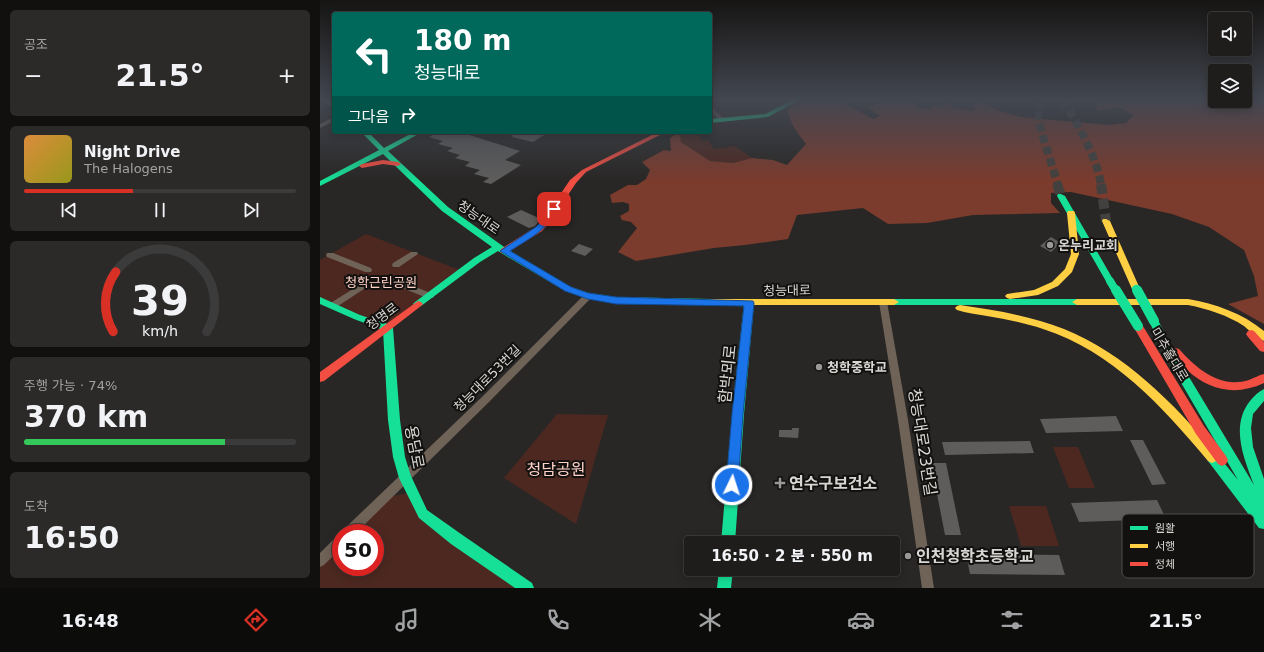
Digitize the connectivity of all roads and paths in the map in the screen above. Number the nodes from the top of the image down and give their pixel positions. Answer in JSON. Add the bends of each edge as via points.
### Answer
{"nodes":[{"id":1,"x":366,"y":134,"type":"edge"},
{"id":2,"x":415,"y":134,"type":"edge"},
{"id":3,"x":659,"y":134,"type":"edge"},
{"id":4,"x":383,"y":151,"type":"junction"},
{"id":5,"x":398,"y":164,"type":"junction"},
{"id":6,"x":320,"y":185,"type":"edge"},
{"id":7,"x":1061,"y":196,"type":"tunnel mouth"},
{"id":8,"x":1071,"y":213,"type":"junction"},
{"id":9,"x":1106,"y":221,"type":"tunnel mouth"},
{"id":10,"x":501,"y":249,"type":"junction"},
{"id":11,"x":414,"y":254,"type":"dead end"},
{"id":12,"x":330,"y":255,"type":"dead end"},
{"id":13,"x":396,"y":265,"type":"dead end"},
{"id":14,"x":368,"y":270,"type":"dead end"},
{"id":15,"x":391,"y":280,"type":"dead end"},
{"id":16,"x":364,"y":284,"type":"dead end"},
{"id":17,"x":430,"y":296,"type":"junction"},
{"id":18,"x":588,"y":296,"type":"junction"},
{"id":19,"x":320,"y":300,"type":"edge"},
{"id":20,"x":883,"y":302,"type":"junction"},
{"id":21,"x":749,"y":303,"type":"junction"},
{"id":22,"x":932,"y":303,"type":"junction"},
{"id":23,"x":332,"y":306,"type":"junction"},
{"id":24,"x":1154,"y":322,"type":"junction"},
{"id":25,"x":388,"y":328,"type":"junction"},
{"id":26,"x":1264,"y":337,"type":"edge"},
{"id":27,"x":1264,"y":348,"type":"edge"},
{"id":28,"x":320,"y":378,"type":"edge"},
{"id":29,"x":1264,"y":378,"type":"edge"},
{"id":30,"x":1264,"y":394,"type":"edge"},
{"id":31,"x":405,"y":478,"type":"junction"},
{"id":32,"x":1264,"y":494,"type":"edge"},
{"id":33,"x":1264,"y":513,"type":"edge"},
{"id":34,"x":1264,"y":519,"type":"edge"},
{"id":35,"x":1264,"y":522,"type":"edge"},
{"id":36,"x":357,"y":524,"type":"edge"},
{"id":37,"x":729,"y":536,"type":"edge"},
{"id":38,"x":332,"y":549,"type":"edge"},
{"id":39,"x":320,"y":560,"type":"edge"},
{"id":40,"x":725,"y":576,"type":"edge"},
{"id":41,"x":528,"y":588,"type":"edge"},
{"id":42,"x":724,"y":588,"type":"edge"},
{"id":43,"x":928,"y":588,"type":"edge"}],
"edges":[{"from":1,"to":4,"type":"main road","name":"청능대로"},
{"from":2,"to":4,"type":"main road"},
{"from":3,"to":10,"type":"main road","name":"청명로","via":[[584,171],[539,229]]},
{"from":4,"to":5,"type":"main road","name":"청능대로"},
{"from":4,"to":6,"type":"main road"},
{"from":5,"to":6,"type":"main road","via":[[383,162],[366,165]]},
{"from":5,"to":10,"type":"main road","name":"청능대로","via":[[445,209]]},
{"from":7,"to":8,"type":"main road","name":"미추홀대로"},
{"from":8,"to":22,"type":"main road","via":[[1076,254],[1069,270],[1055,284],[1035,293]]},
{"from":8,"to":34,"type":"main road","name":"미추홀대로","bridge":true,"via":[[1200,430]]},
{"from":9,"to":24,"type":"main road","name":"미추홀대로","bridge":true,"via":[[1136,289]]},
{"from":10,"to":17,"type":"main road","name":"청명로","via":[[477,260]]},
{"from":10,"to":18,"type":"main road","name":"청능대로","via":[[568,289]]},
{"from":11,"to":13,"type":"street"},
{"from":12,"to":14,"type":"street"},
{"from":15,"to":17,"type":"street"},
{"from":16,"to":23,"type":"street"},
{"from":17,"to":25,"type":"main road","name":"청명로"},
{"from":18,"to":21,"type":"main road","name":"청능대로","via":[[616,300]]},
{"from":18,"to":31,"type":"street","name":"청능대로53번길"},
{"from":19,"to":23,"type":"main road"},
{"from":20,"to":21,"type":"main road","name":"청능대로"},
{"from":20,"to":22,"type":"main road","name":"청능대로"},
{"from":20,"to":43,"type":"street","name":"청능대로23번길","via":[[905,428]]},
{"from":21,"to":37,"type":"main road","name":"함박뫼로"},
{"from":22,"to":26,"type":"main road","via":[[1188,302],[1202,304],[1234,316]]},
{"from":22,"to":27,"type":"main road","via":[[1000,309],[1207,310],[1234,322],[1256,338]]},
{"from":22,"to":35,"type":"main road","via":[[995,313],[1036,323],[1076,338],[1119,364],[1172,411]]},
{"from":23,"to":25,"type":"main road","via":[[357,318]]},
{"from":24,"to":29,"type":"main road","via":[[1181,360],[1201,376],[1225,386],[1248,387]]},
{"from":24,"to":33,"type":"main road","name":"미추홀대로","via":[[1170,354]]},
{"from":25,"to":28,"type":"main road","name":"청명로"},
{"from":25,"to":31,"type":"main road","name":"용담로","via":[[394,420]]},
{"from":30,"to":32,"type":"main road","via":[[1256,401],[1246,419],[1246,442]]},
{"from":31,"to":36,"type":"street","name":"청능대로53번길"},
{"from":31,"to":41,"type":"main road","name":"용담로","via":[[423,514]]},
{"from":38,"to":39,"type":"street"},
{"from":40,"to":42,"type":"main road"}]}
